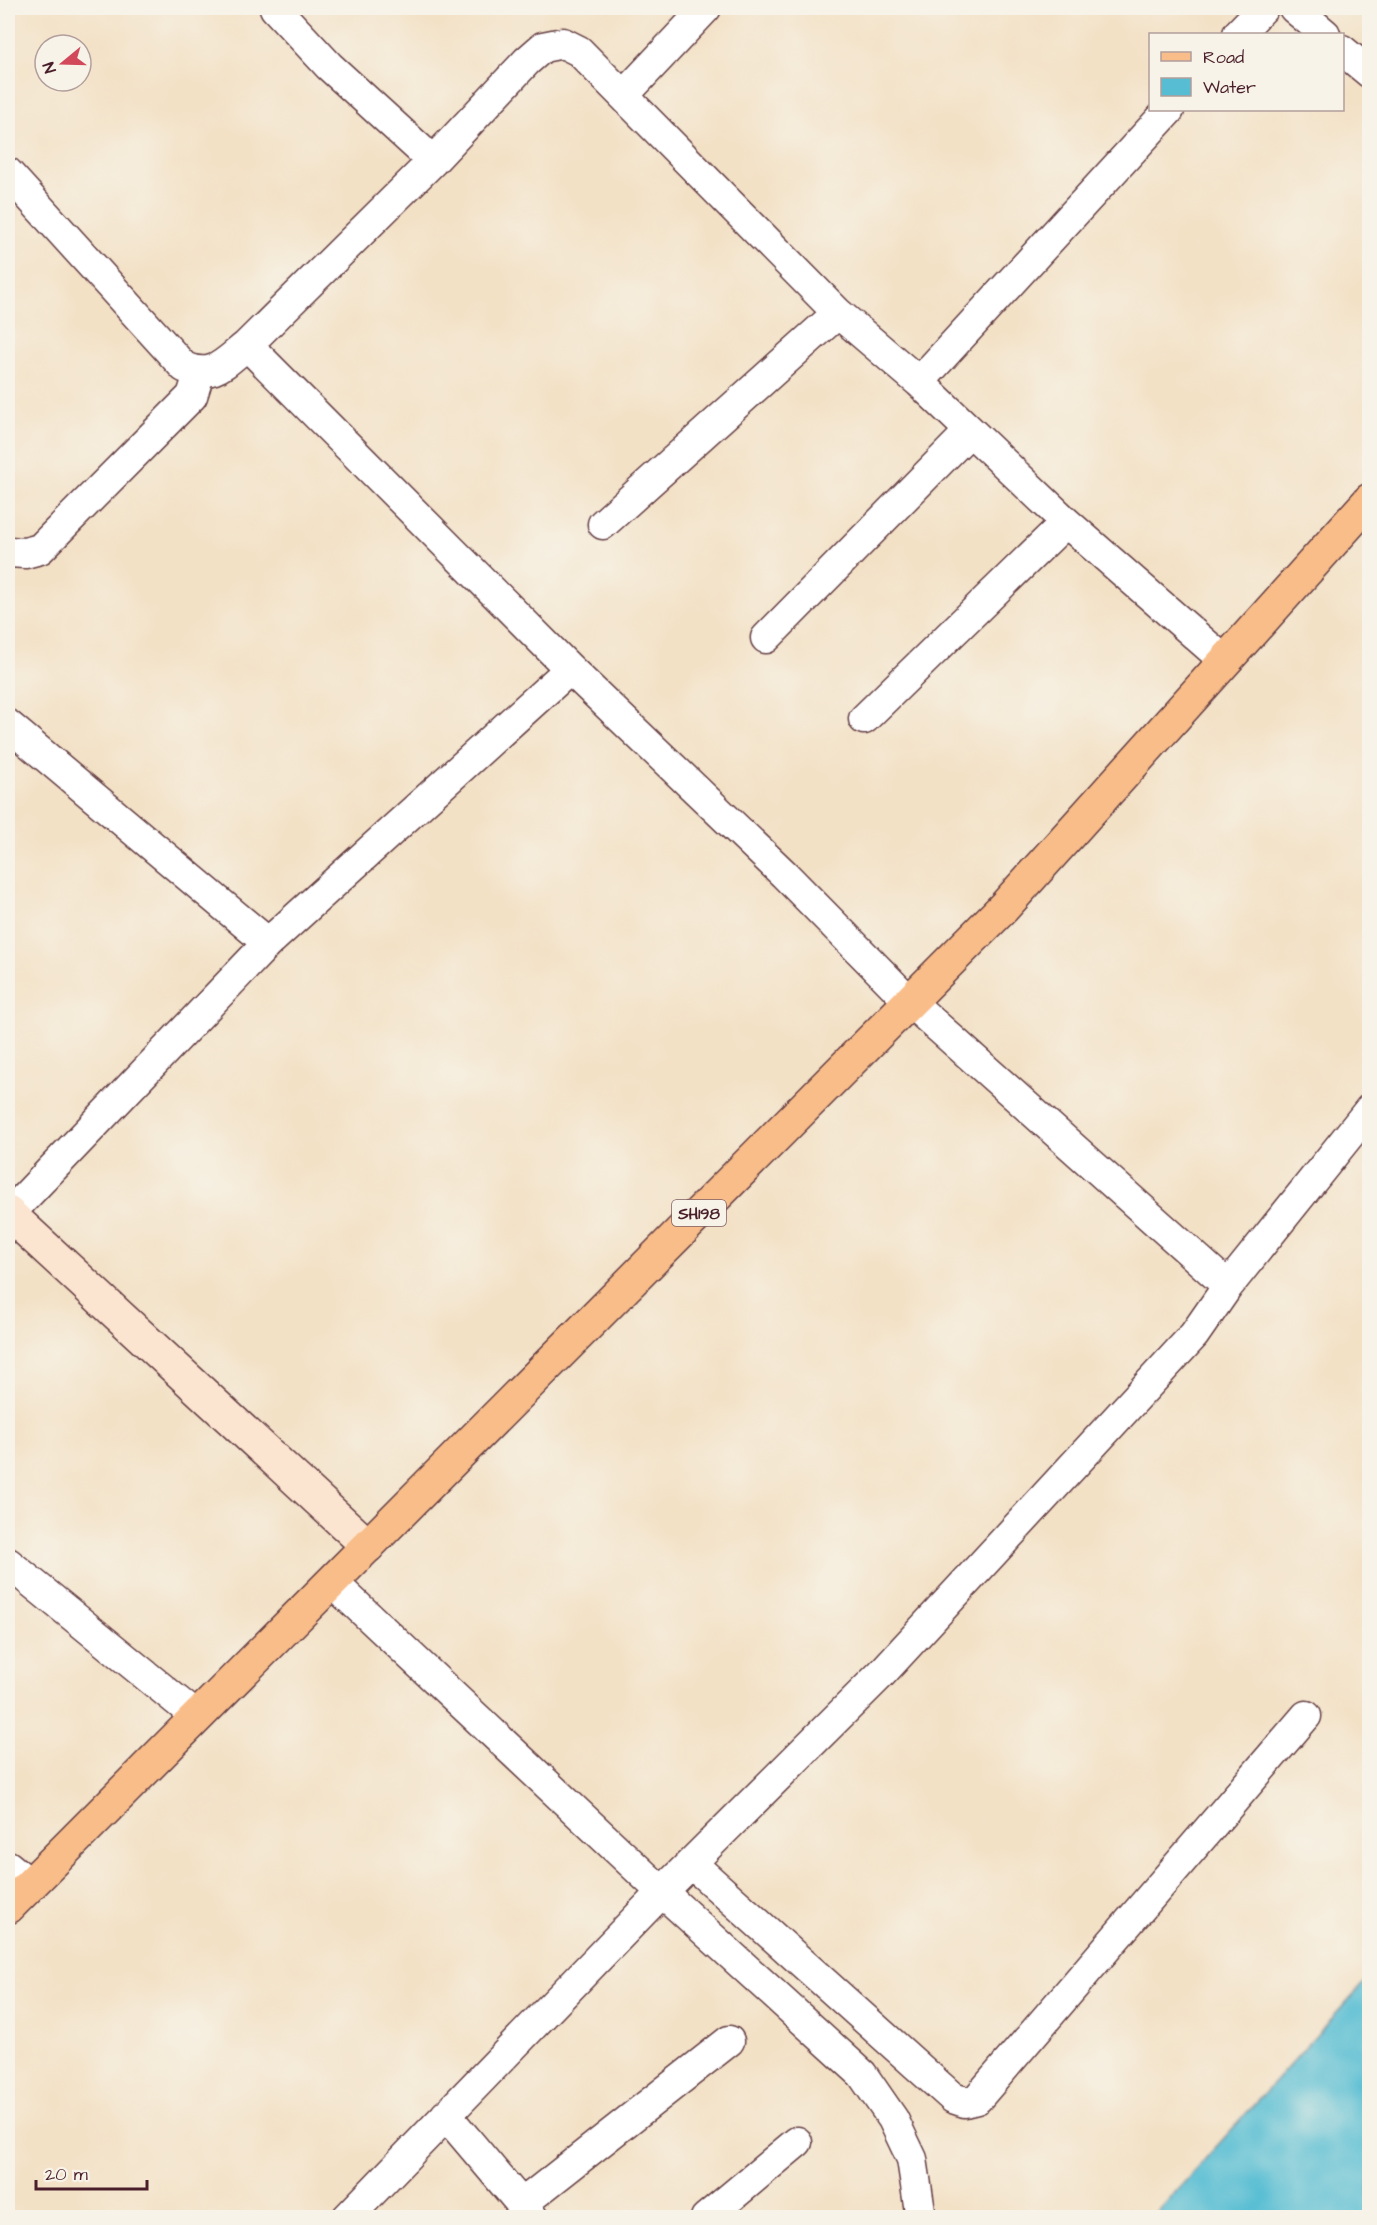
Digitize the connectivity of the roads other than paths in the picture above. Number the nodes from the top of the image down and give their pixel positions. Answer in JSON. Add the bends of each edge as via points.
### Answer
{"nodes":[{"id":1,"x":275,"y":8,"type":"edge"},
{"id":2,"x":706,"y":8,"type":"edge"},
{"id":3,"x":1263,"y":8,"type":"edge"},
{"id":4,"x":1293,"y":8,"type":"edge"},
{"id":5,"x":1239,"y":33,"type":"edge"},
{"id":6,"x":1324,"y":33,"type":"edge"},
{"id":7,"x":1344,"y":52,"type":"edge"},
{"id":8,"x":1370,"y":73,"type":"edge"},
{"id":9,"x":624,"y":95,"type":"junction"},
{"id":10,"x":1168,"y":111,"type":"edge"},
{"id":11,"x":433,"y":161,"type":"junction"},
{"id":12,"x":8,"y":173,"type":"edge"},
{"id":13,"x":838,"y":313,"type":"junction"},
{"id":14,"x":248,"y":345,"type":"junction"},
{"id":15,"x":199,"y":374,"type":"junction"},
{"id":16,"x":919,"y":382,"type":"junction"},
{"id":17,"x":970,"y":431,"type":"junction"},
{"id":18,"x":1370,"y":500,"type":"edge"},
{"id":19,"x":1066,"y":522,"type":"junction"},
{"id":20,"x":603,"y":524,"type":"dead end"},
{"id":21,"x":8,"y":552,"type":"edge"},
{"id":22,"x":766,"y":638,"type":"dead end"},
{"id":23,"x":1225,"y":662,"type":"junction"},
{"id":24,"x":570,"y":669,"type":"junction"},
{"id":25,"x":864,"y":719,"type":"dead end"},
{"id":26,"x":8,"y":725,"type":"edge"},
{"id":27,"x":268,"y":943,"type":"junction"},
{"id":28,"x":910,"y":1002,"type":"junction"},
{"id":29,"x":1370,"y":1109,"type":"edge"},
{"id":30,"x":8,"y":1213,"type":"edge"},
{"id":31,"x":1228,"y":1286,"type":"junction"},
{"id":32,"x":368,"y":1546,"type":"junction"},
{"id":33,"x":8,"y":1563,"type":"edge"},
{"id":34,"x":332,"y":1582,"type":"junction"},
{"id":35,"x":1306,"y":1716,"type":"dead end"},
{"id":36,"x":197,"y":1717,"type":"junction"},
{"id":37,"x":691,"y":1863,"type":"junction"},
{"id":38,"x":19,"y":1875,"type":"edge"},
{"id":39,"x":662,"y":1892,"type":"junction"},
{"id":40,"x":8,"y":1907,"type":"edge"},
{"id":41,"x":729,"y":2041,"type":"dead end"},
{"id":42,"x":446,"y":2115,"type":"junction"},
{"id":43,"x":797,"y":2142,"type":"dead end"},
{"id":44,"x":527,"y":2211,"type":"edge"},
{"id":45,"x":347,"y":2217,"type":"edge"},
{"id":46,"x":706,"y":2217,"type":"edge"},
{"id":47,"x":921,"y":2217,"type":"edge"}],
"edges":[{"from":1,"to":11,"type":"street","via":[[329,66]]},
{"from":2,"to":9,"type":"street"},
{"from":3,"to":5,"type":"street"},
{"from":4,"to":6,"type":"street"},
{"from":7,"to":8,"type":"street"},
{"from":9,"to":11,"type":"street","via":[[579,51],[562,43],[543,47]]},
{"from":9,"to":13,"type":"street"},
{"from":10,"to":16,"type":"street"},
{"from":11,"to":14,"type":"street"},
{"from":12,"to":15,"type":"street","via":[[184,367]]},
{"from":13,"to":16,"type":"street"},
{"from":13,"to":20,"type":"street"},
{"from":14,"to":15,"type":"street","via":[[215,370]]},
{"from":14,"to":24,"type":"street"},
{"from":15,"to":21,"type":"street","via":[[192,396],[40,549]]},
{"from":16,"to":17,"type":"street"},
{"from":17,"to":19,"type":"street"},
{"from":17,"to":22,"type":"street"},
{"from":18,"to":23,"type":"main road","number":"SH198"},
{"from":19,"to":23,"type":"street"},
{"from":19,"to":25,"type":"street"},
{"from":23,"to":28,"type":"main road","number":"SH198","via":[[1004,907]]},
{"from":24,"to":27,"type":"street"},
{"from":24,"to":28,"type":"street","via":[[784,874]]},
{"from":26,"to":27,"type":"street"},
{"from":27,"to":30,"type":"street"},
{"from":28,"to":31,"type":"street"},
{"from":28,"to":32,"type":"main road","number":"SH198"},
{"from":29,"to":31,"type":"street"},
{"from":30,"to":32,"type":"street"},
{"from":31,"to":37,"type":"street","via":[[1194,1335],[906,1647]]},
{"from":32,"to":34,"type":"main road","number":"SH198"},
{"from":33,"to":36,"type":"street"},
{"from":34,"to":36,"type":"main road","number":"SH198"},
{"from":34,"to":39,"type":"street"},
{"from":35,"to":37,"type":"street","via":[[987,2090],[977,2099],[965,2102],[953,2098]]},
{"from":36,"to":38,"type":"main road","number":"SH198"},
{"from":37,"to":39,"type":"street"},
{"from":38,"to":40,"type":"main road","number":"SH198"},
{"from":39,"to":42,"type":"street"},
{"from":39,"to":47,"type":"street","via":[[862,2074],[893,2119],[912,2159]]},
{"from":41,"to":44,"type":"street"},
{"from":42,"to":44,"type":"street"},
{"from":42,"to":45,"type":"street"},
{"from":43,"to":46,"type":"street"}]}
